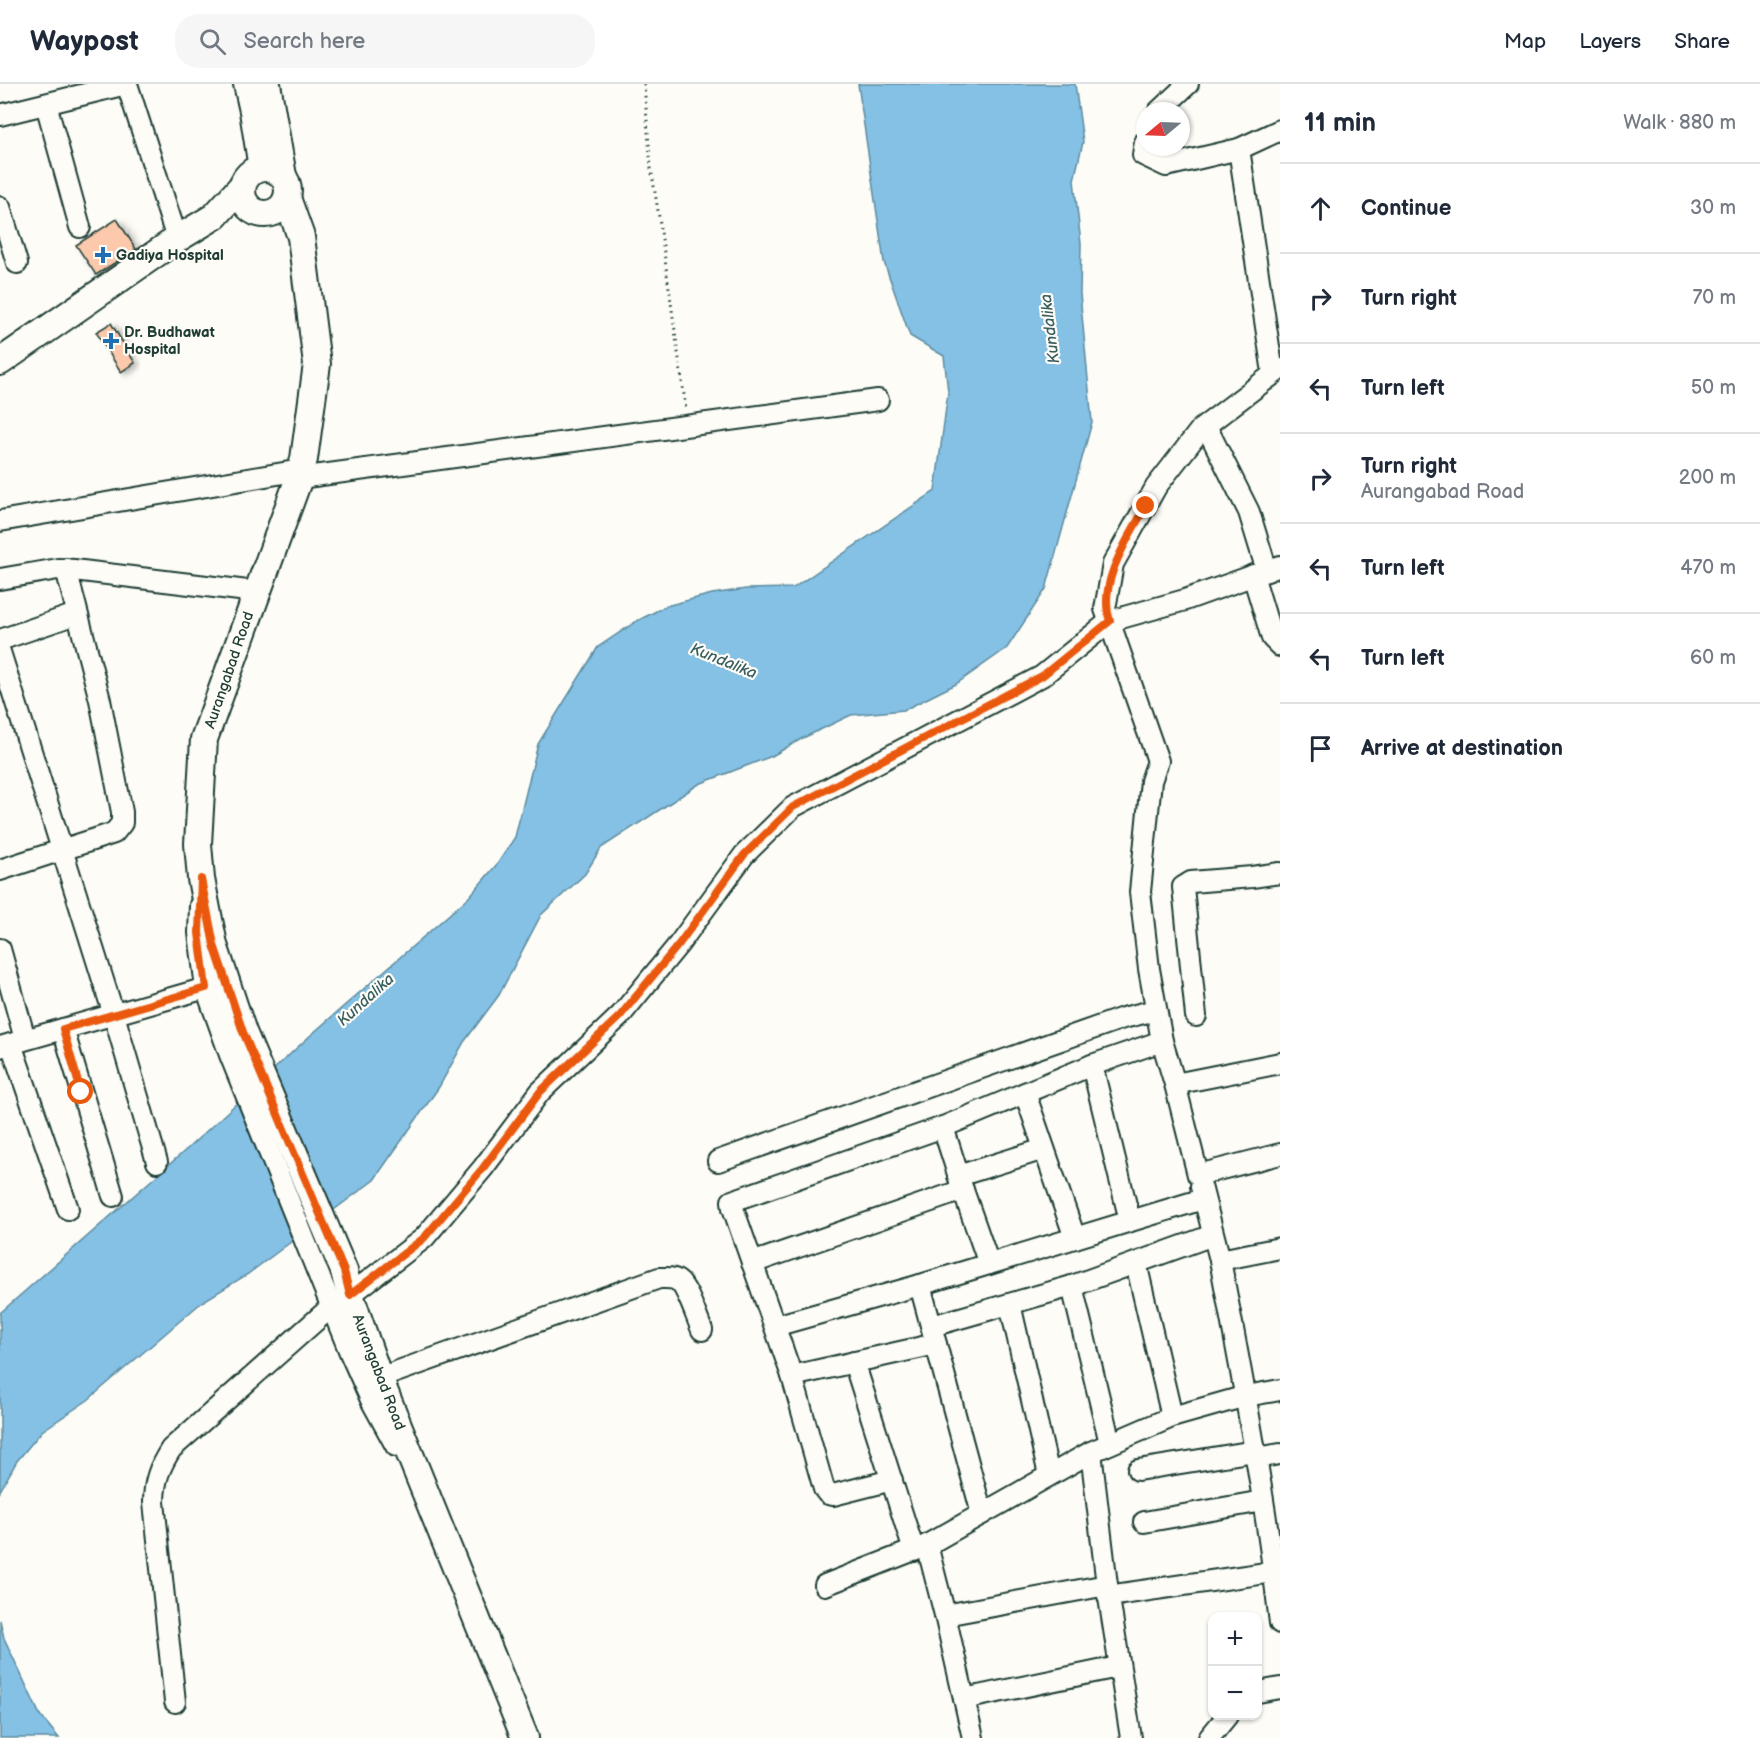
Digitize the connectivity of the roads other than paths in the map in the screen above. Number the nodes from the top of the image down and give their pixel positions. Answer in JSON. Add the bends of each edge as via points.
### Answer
{"nodes":[{"id":1,"x":127,"y":84,"type":"edge"},
{"id":2,"x":247,"y":84,"type":"edge"},
{"id":3,"x":267,"y":84,"type":"edge"},
{"id":4,"x":1188,"y":84,"type":"edge"},
{"id":5,"x":1169,"y":102,"type":"edge"},
{"id":6,"x":45,"y":104,"type":"junction"},
{"id":7,"x":0,"y":115,"type":"edge"},
{"id":8,"x":1280,"y":130,"type":"edge"},
{"id":9,"x":1239,"y":149,"type":"junction"},
{"id":10,"x":1145,"y":156,"type":"edge"},
{"id":11,"x":271,"y":193,"type":"junction"},
{"id":12,"x":1,"y":216,"type":"edge"},
{"id":13,"x":215,"y":216,"type":"junction"},
{"id":14,"x":80,"y":227,"type":"dead end"},
{"id":15,"x":177,"y":239,"type":"junction"},
{"id":16,"x":17,"y":263,"type":"dead end"},
{"id":17,"x":0,"y":362,"type":"edge"},
{"id":18,"x":1277,"y":371,"type":"edge"},
{"id":19,"x":878,"y":400,"type":"dead end"},
{"id":20,"x":1206,"y":426,"type":"junction"},
{"id":21,"x":300,"y":474,"type":"junction"},
{"id":22,"x":0,"y":521,"type":"edge"},
{"id":23,"x":66,"y":569,"type":"junction"},
{"id":24,"x":1267,"y":570,"type":"edge"},
{"id":25,"x":0,"y":579,"type":"edge"},
{"id":26,"x":256,"y":592,"type":"junction"},
{"id":27,"x":76,"y":614,"type":"junction"},
{"id":28,"x":1110,"y":621,"type":"junction"},
{"id":29,"x":0,"y":640,"type":"edge"},
{"id":30,"x":1280,"y":646,"type":"edge"},
{"id":31,"x":0,"y":652,"type":"edge"},
{"id":32,"x":62,"y":851,"type":"junction"},
{"id":33,"x":0,"y":870,"type":"edge"},
{"id":34,"x":1280,"y":873,"type":"edge"},
{"id":35,"x":201,"y":879,"type":"junction"},
{"id":36,"x":0,"y":949,"type":"edge"},
{"id":37,"x":206,"y":988,"type":"junction"},
{"id":38,"x":1156,"y":1010,"type":"junction"},
{"id":39,"x":114,"y":1015,"type":"junction"},
{"id":40,"x":1196,"y":1016,"type":"dead end"},
{"id":41,"x":63,"y":1029,"type":"junction"},
{"id":42,"x":1162,"y":1041,"type":"junction"},
{"id":43,"x":12,"y":1044,"type":"edge"},
{"id":44,"x":1280,"y":1064,"type":"edge"},
{"id":45,"x":1092,"y":1065,"type":"junction"},
{"id":46,"x":1175,"y":1084,"type":"junction"},
{"id":47,"x":1025,"y":1093,"type":"junction"},
{"id":48,"x":944,"y":1127,"type":"junction"},
{"id":49,"x":1044,"y":1149,"type":"junction"},
{"id":50,"x":1280,"y":1154,"type":"edge"},
{"id":51,"x":718,"y":1161,"type":"dead end"},
{"id":52,"x":157,"y":1162,"type":"dead end"},
{"id":53,"x":1198,"y":1175,"type":"junction"},
{"id":54,"x":961,"y":1183,"type":"junction"},
{"id":55,"x":113,"y":1196,"type":"dead end"},
{"id":56,"x":1203,"y":1199,"type":"junction"},
{"id":57,"x":68,"y":1209,"type":"dead end"},
{"id":58,"x":1130,"y":1221,"type":"junction"},
{"id":59,"x":1214,"y":1235,"type":"junction"},
{"id":60,"x":1075,"y":1238,"type":"junction"},
{"id":61,"x":1280,"y":1248,"type":"edge"},
{"id":62,"x":1220,"y":1260,"type":"junction"},
{"id":63,"x":752,"y":1263,"type":"junction"},
{"id":64,"x":1136,"y":1263,"type":"junction"},
{"id":65,"x":989,"y":1264,"type":"junction"},
{"id":66,"x":921,"y":1285,"type":"junction"},
{"id":67,"x":1071,"y":1286,"type":"junction"},
{"id":68,"x":341,"y":1301,"type":"junction"},
{"id":69,"x":1010,"y":1304,"type":"junction"},
{"id":70,"x":775,"y":1326,"type":"junction"},
{"id":71,"x":702,"y":1330,"type":"dead end"},
{"id":72,"x":934,"y":1335,"type":"junction"},
{"id":73,"x":854,"y":1362,"type":"junction"},
{"id":74,"x":792,"y":1376,"type":"junction"},
{"id":75,"x":379,"y":1378,"type":"junction"},
{"id":76,"x":1280,"y":1390,"type":"edge"},
{"id":77,"x":1246,"y":1396,"type":"junction"},
{"id":78,"x":1172,"y":1417,"type":"junction"},
{"id":79,"x":1110,"y":1443,"type":"junction"},
{"id":80,"x":1091,"y":1452,"type":"junction"},
{"id":81,"x":1280,"y":1454,"type":"edge"},
{"id":82,"x":1256,"y":1455,"type":"junction"},
{"id":83,"x":1138,"y":1470,"type":"dead end"},
{"id":84,"x":1049,"y":1475,"type":"junction"},
{"id":85,"x":892,"y":1480,"type":"junction"},
{"id":86,"x":1263,"y":1501,"type":"junction"},
{"id":87,"x":433,"y":1511,"type":"junction"},
{"id":88,"x":982,"y":1514,"type":"junction"},
{"id":89,"x":1144,"y":1522,"type":"dead end"},
{"id":90,"x":920,"y":1548,"type":"junction"},
{"id":91,"x":1277,"y":1572,"type":"edge"},
{"id":92,"x":825,"y":1585,"type":"dead end"},
{"id":93,"x":1107,"y":1590,"type":"junction"},
{"id":94,"x":945,"y":1615,"type":"junction"},
{"id":95,"x":1280,"y":1623,"type":"edge"},
{"id":96,"x":1118,"y":1667,"type":"junction"},
{"id":97,"x":1280,"y":1688,"type":"edge"},
{"id":98,"x":1262,"y":1691,"type":"edge"},
{"id":99,"x":964,"y":1699,"type":"junction"},
{"id":100,"x":175,"y":1702,"type":"dead end"},
{"id":101,"x":1224,"y":1720,"type":"edge"},
{"id":102,"x":525,"y":1738,"type":"edge"},
{"id":103,"x":973,"y":1738,"type":"edge"},
{"id":104,"x":1131,"y":1738,"type":"edge"},
{"id":105,"x":1209,"y":1738,"type":"edge"}],
"edges":[{"from":1,"to":6,"type":"street"},
{"from":1,"to":15,"type":"street"},
{"from":2,"to":11,"type":"main road","name":"Aurangabad Road"},
{"from":3,"to":11,"type":"main road","name":"Aurangabad Road"},
{"from":4,"to":5,"type":"street"},
{"from":6,"to":7,"type":"street"},
{"from":6,"to":14,"type":"street"},
{"from":8,"to":9,"type":"street"},
{"from":9,"to":10,"type":"street","via":[[1166,165]]},
{"from":9,"to":18,"type":"street"},
{"from":11,"to":13,"type":"main road"},
{"from":11,"to":13,"type":"main road","via":[[244,201],[242,186]]},
{"from":11,"to":21,"type":"main road","name":"Aurangabad Road","via":[[301,237],[317,364]]},
{"from":12,"to":16,"type":"street"},
{"from":13,"to":15,"type":"main road"},
{"from":15,"to":17,"type":"main road"},
{"from":18,"to":20,"type":"street"},
{"from":19,"to":21,"type":"street"},
{"from":20,"to":24,"type":"street","via":[[1246,506]]},
{"from":20,"to":28,"type":"street","via":[[1156,487],[1113,564],[1106,609]]},
{"from":21,"to":22,"type":"street"},
{"from":21,"to":26,"type":"main road","name":"Aurangabad Road"},
{"from":23,"to":25,"type":"street"},
{"from":23,"to":26,"type":"street"},
{"from":23,"to":27,"type":"street"},
{"from":24,"to":28,"type":"street","via":[[1185,600]]},
{"from":24,"to":30,"type":"street","via":[[1272,638]]},
{"from":26,"to":35,"type":"main road","name":"Aurangabad Road","via":[[204,739],[198,844]]},
{"from":27,"to":29,"type":"street"},
{"from":27,"to":32,"type":"street","via":[[100,700],[122,823],[114,833]]},
{"from":28,"to":38,"type":"street","via":[[1158,761],[1151,781],[1140,892]]},
{"from":28,"to":68,"type":"street","via":[[1042,676],[793,807],[744,855],[620,1016],[540,1092],[424,1238]]},
{"from":31,"to":32,"type":"street"},
{"from":32,"to":33,"type":"street"},
{"from":32,"to":39,"type":"street"},
{"from":34,"to":40,"type":"street","via":[[1183,886]]},
{"from":35,"to":37,"type":"street","via":[[199,933]]},
{"from":35,"to":68,"type":"main road","name":"Aurangabad Road","via":[[214,945],[243,1032],[344,1271]]},
{"from":36,"to":43,"type":"street"},
{"from":37,"to":39,"type":"street"},
{"from":37,"to":68,"type":"street","via":[[296,1218]]},
{"from":38,"to":42,"type":"street"},
{"from":38,"to":51,"type":"street","via":[[1123,1018]]},
{"from":39,"to":41,"type":"street"},
{"from":39,"to":52,"type":"street"},
{"from":41,"to":43,"type":"street"},
{"from":41,"to":55,"type":"street"},
{"from":42,"to":45,"type":"street"},
{"from":42,"to":46,"type":"street"},
{"from":43,"to":57,"type":"street"},
{"from":44,"to":46,"type":"street"},
{"from":45,"to":47,"type":"street"},
{"from":45,"to":58,"type":"street"},
{"from":46,"to":53,"type":"street"},
{"from":47,"to":48,"type":"street"},
{"from":47,"to":49,"type":"street"},
{"from":48,"to":54,"type":"street"},
{"from":48,"to":63,"type":"street","via":[[732,1201]]},
{"from":49,"to":54,"type":"street"},
{"from":49,"to":60,"type":"street"},
{"from":50,"to":53,"type":"street"},
{"from":53,"to":56,"type":"street"},
{"from":54,"to":63,"type":"street"},
{"from":54,"to":65,"type":"street"},
{"from":56,"to":58,"type":"street"},
{"from":56,"to":59,"type":"street"},
{"from":58,"to":60,"type":"street"},
{"from":59,"to":62,"type":"street"},
{"from":59,"to":64,"type":"street"},
{"from":60,"to":65,"type":"street"},
{"from":61,"to":62,"type":"street"},
{"from":62,"to":77,"type":"street"},
{"from":63,"to":70,"type":"street"},
{"from":64,"to":67,"type":"street"},
{"from":64,"to":78,"type":"street"},
{"from":65,"to":66,"type":"street"},
{"from":66,"to":70,"type":"street"},
{"from":66,"to":72,"type":"street"},
{"from":67,"to":69,"type":"street"},
{"from":67,"to":79,"type":"street"},
{"from":68,"to":75,"type":"main road","name":"Aurangabad Road"},
{"from":68,"to":87,"type":"street","via":[[372,1402]]},
{"from":68,"to":100,"type":"street","via":[[171,1449],[160,1466],[154,1502]]},
{"from":69,"to":72,"type":"street"},
{"from":69,"to":84,"type":"street"},
{"from":70,"to":74,"type":"street"},
{"from":71,"to":75,"type":"street","via":[[683,1287],[678,1281],[659,1278]]},
{"from":72,"to":73,"type":"street"},
{"from":72,"to":88,"type":"street"},
{"from":73,"to":74,"type":"street"},
{"from":73,"to":85,"type":"street"},
{"from":74,"to":85,"type":"street","via":[[828,1494]]},
{"from":75,"to":87,"type":"main road","name":"Aurangabad Road"},
{"from":76,"to":77,"type":"street"},
{"from":77,"to":78,"type":"street"},
{"from":77,"to":82,"type":"street"},
{"from":78,"to":79,"type":"street"},
{"from":79,"to":80,"type":"street"},
{"from":80,"to":84,"type":"street"},
{"from":80,"to":93,"type":"street"},
{"from":81,"to":82,"type":"street"},
{"from":82,"to":83,"type":"street"},
{"from":82,"to":86,"type":"street"},
{"from":84,"to":88,"type":"street"},
{"from":85,"to":90,"type":"street"},
{"from":86,"to":89,"type":"street"},
{"from":86,"to":91,"type":"street"},
{"from":87,"to":102,"type":"main road","name":"Aurangabad Road"},
{"from":88,"to":90,"type":"street"},
{"from":90,"to":92,"type":"street"},
{"from":90,"to":94,"type":"street"},
{"from":91,"to":93,"type":"street"},
{"from":91,"to":95,"type":"street"},
{"from":93,"to":94,"type":"street"},
{"from":93,"to":96,"type":"street"},
{"from":94,"to":99,"type":"street"},
{"from":96,"to":99,"type":"street"},
{"from":96,"to":104,"type":"street"},
{"from":97,"to":98,"type":"street"},
{"from":99,"to":103,"type":"street"},
{"from":101,"to":105,"type":"street"}]}
